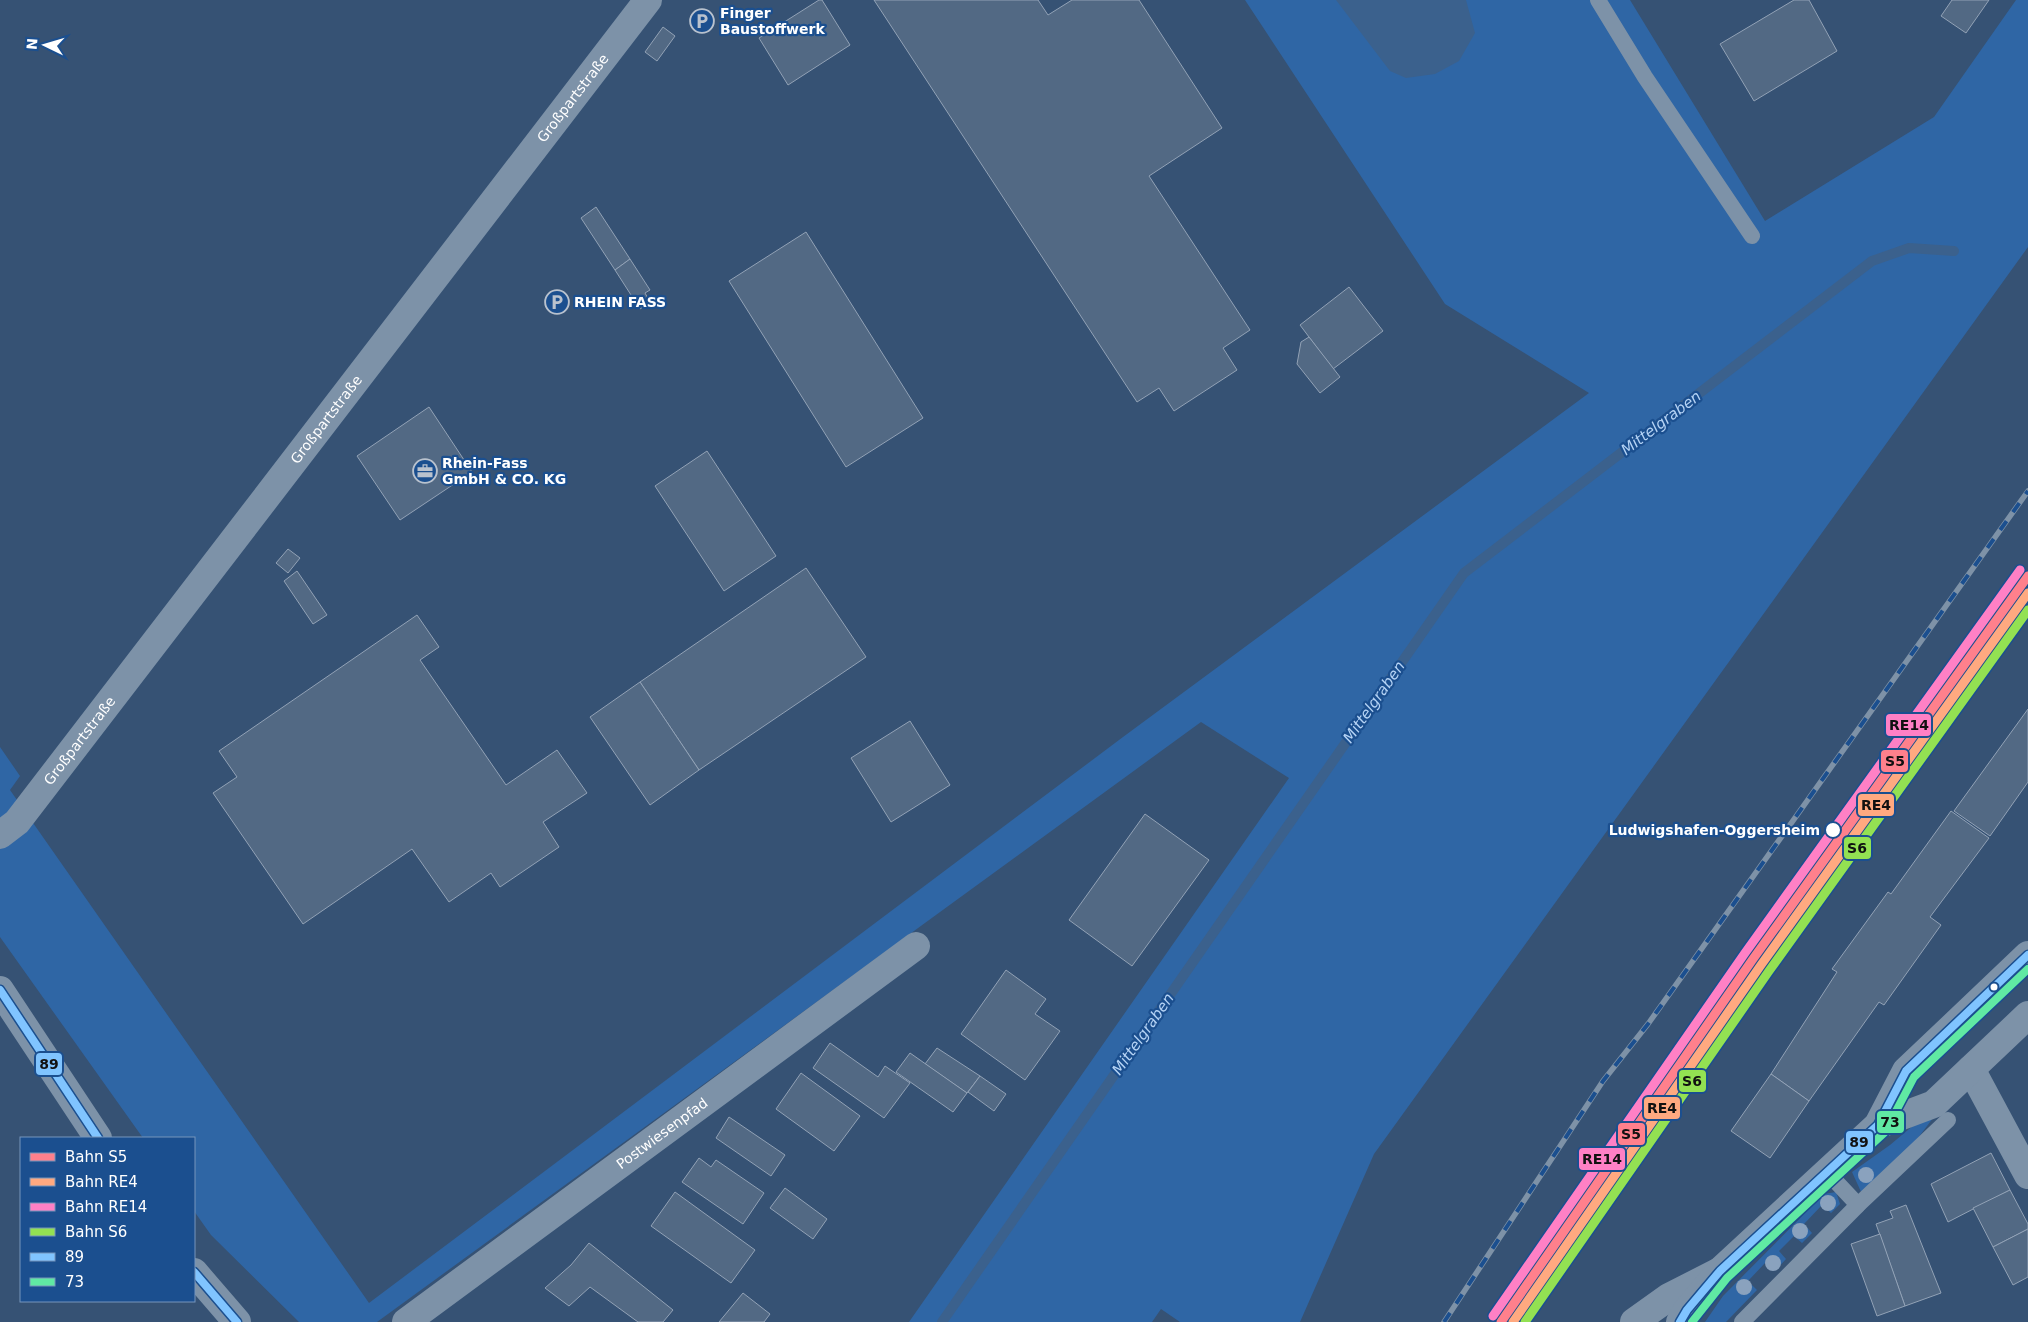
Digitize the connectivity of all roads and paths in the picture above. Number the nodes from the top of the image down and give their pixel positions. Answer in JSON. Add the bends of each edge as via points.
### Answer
{"nodes":[{"id":1,"x":648,"y":0,"type":"edge"},
{"id":2,"x":1598,"y":0,"type":"edge"},
{"id":3,"x":1752,"y":236,"type":"dead end"},
{"id":4,"x":0,"y":835,"type":"edge"},
{"id":5,"x":916,"y":946,"type":"dead end"},
{"id":6,"x":2028,"y":955,"type":"edge"},
{"id":7,"x":0,"y":990,"type":"edge"},
{"id":8,"x":2028,"y":1015,"type":"edge"},
{"id":9,"x":1943,"y":1036,"type":"junction"},
{"id":10,"x":1971,"y":1069,"type":"junction"},
{"id":11,"x":1948,"y":1120,"type":"dead end"},
{"id":12,"x":1878,"y":1125,"type":"junction"},
{"id":13,"x":97,"y":1137,"type":"edge"},
{"id":14,"x":1826,"y":1171,"type":"junction"},
{"id":15,"x":2028,"y":1175,"type":"edge"},
{"id":16,"x":1858,"y":1205,"type":"junction"},
{"id":17,"x":1720,"y":1271,"type":"junction"},
{"id":18,"x":195,"y":1273,"type":"edge"},
{"id":19,"x":237,"y":1322,"type":"edge"},
{"id":20,"x":406,"y":1322,"type":"edge"},
{"id":21,"x":1634,"y":1322,"type":"edge"},
{"id":22,"x":1680,"y":1322,"type":"edge"},
{"id":23,"x":1742,"y":1322,"type":"edge"}],
"edges":[{"from":1,"to":4,"type":"street","name":"Großpartstraße","via":[[35,799],[17,822]]},
{"from":2,"to":3,"type":"lane","via":[[1645,77]]},
{"from":5,"to":20,"type":"street","name":"Postwiesenpfad"},
{"from":6,"to":9,"type":"street"},
{"from":7,"to":13,"type":"street"},
{"from":8,"to":10,"type":"street"},
{"from":9,"to":10,"type":"street"},
{"from":9,"to":12,"type":"street","via":[[1906,1071]]},
{"from":10,"to":12,"type":"street","via":[[1934,1104]]},
{"from":10,"to":15,"type":"street"},
{"from":11,"to":16,"type":"lane"},
{"from":12,"to":14,"type":"street"},
{"from":14,"to":16,"type":"lane"},
{"from":14,"to":17,"type":"street"},
{"from":16,"to":23,"type":"lane"},
{"from":17,"to":21,"type":"street","via":[[1669,1297]]},
{"from":17,"to":22,"type":"street"},
{"from":18,"to":19,"type":"street"}]}
